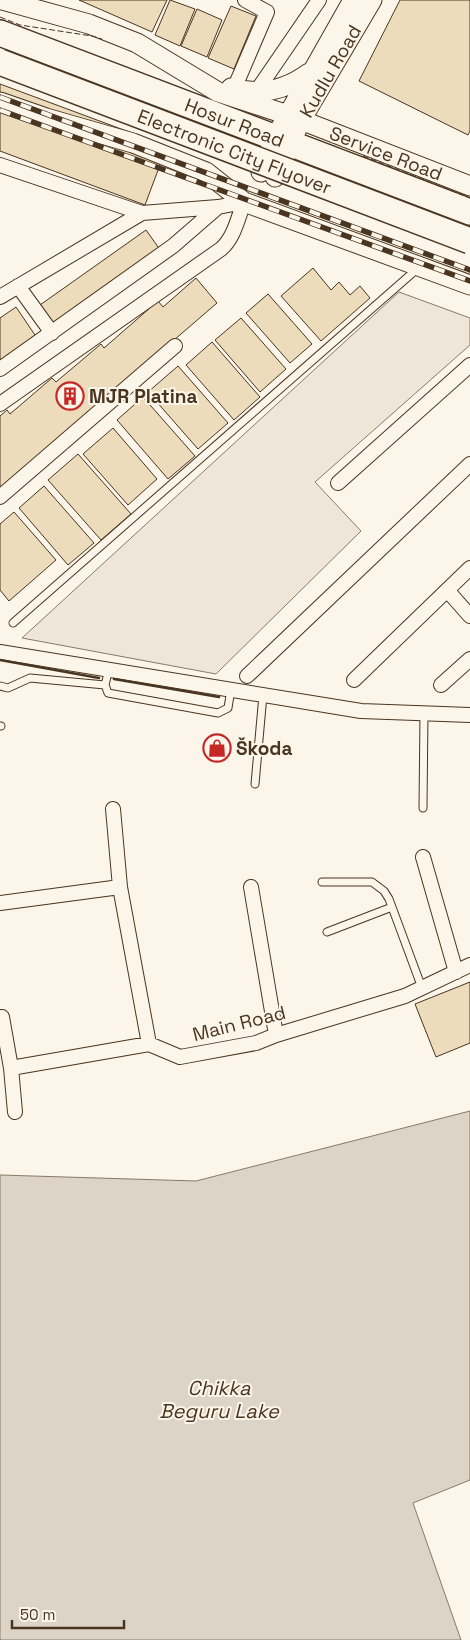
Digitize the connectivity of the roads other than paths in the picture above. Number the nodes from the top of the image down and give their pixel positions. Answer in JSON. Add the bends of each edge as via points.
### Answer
{"nodes":[{"id":1,"x":2,"y":0,"type":"edge"},
{"id":2,"x":245,"y":0,"type":"edge"},
{"id":3,"x":319,"y":0,"type":"edge"},
{"id":4,"x":353,"y":0,"type":"edge"},
{"id":5,"x":372,"y":0,"type":"edge"},
{"id":6,"x":27,"y":4,"type":"edge"},
{"id":7,"x":0,"y":33,"type":"edge"},
{"id":8,"x":0,"y":44,"type":"edge"},
{"id":9,"x":0,"y":62,"type":"edge"},
{"id":10,"x":311,"y":71,"type":"junction"},
{"id":11,"x":0,"y":74,"type":"edge"},
{"id":12,"x":192,"y":75,"type":"junction"},
{"id":13,"x":234,"y":89,"type":"junction"},
{"id":14,"x":256,"y":92,"type":"junction"},
{"id":15,"x":0,"y":102,"type":"edge"},
{"id":16,"x":295,"y":118,"type":"junction"},
{"id":17,"x":282,"y":141,"type":"junction"},
{"id":18,"x":0,"y":165,"type":"edge"},
{"id":19,"x":268,"y":175,"type":"junction"},
{"id":20,"x":470,"y":185,"type":"edge"},
{"id":21,"x":244,"y":202,"type":"junction"},
{"id":22,"x":218,"y":207,"type":"junction"},
{"id":23,"x":470,"y":212,"type":"edge"},
{"id":24,"x":142,"y":213,"type":"junction"},
{"id":25,"x":470,"y":223,"type":"edge"},
{"id":26,"x":470,"y":241,"type":"edge"},
{"id":27,"x":470,"y":252,"type":"edge"},
{"id":28,"x":421,"y":265,"type":"junction"},
{"id":29,"x":470,"y":285,"type":"edge"},
{"id":30,"x":18,"y":286,"type":"junction"},
{"id":31,"x":0,"y":297,"type":"edge"},
{"id":32,"x":52,"y":333,"type":"junction"},
{"id":33,"x":175,"y":346,"type":"dead end"},
{"id":34,"x":470,"y":364,"type":"edge"},
{"id":35,"x":0,"y":369,"type":"edge"},
{"id":36,"x":0,"y":404,"type":"edge"},
{"id":37,"x":470,"y":464,"type":"edge"},
{"id":38,"x":338,"y":483,"type":"dead end"},
{"id":39,"x":0,"y":497,"type":"edge"},
{"id":40,"x":470,"y":568,"type":"edge"},
{"id":41,"x":448,"y":590,"type":"junction"},
{"id":42,"x":470,"y":616,"type":"edge"},
{"id":43,"x":13,"y":623,"type":"dead end"},
{"id":44,"x":0,"y":652,"type":"edge"},
{"id":45,"x":470,"y":659,"type":"edge"},
{"id":46,"x":109,"y":670,"type":"junction"},
{"id":47,"x":247,"y":676,"type":"dead end"},
{"id":48,"x":354,"y":680,"type":"dead end"},
{"id":49,"x":105,"y":685,"type":"junction"},
{"id":50,"x":441,"y":685,"type":"dead end"},
{"id":51,"x":0,"y":686,"type":"edge"},
{"id":52,"x":231,"y":689,"type":"junction"},
{"id":53,"x":263,"y":695,"type":"junction"},
{"id":54,"x":424,"y":713,"type":"junction"},
{"id":55,"x":470,"y":715,"type":"edge"},
{"id":56,"x":254,"y":784,"type":"dead end"},
{"id":57,"x":423,"y":808,"type":"dead end"},
{"id":58,"x":113,"y":809,"type":"dead end"},
{"id":59,"x":423,"y":857,"type":"dead end"},
{"id":60,"x":322,"y":882,"type":"dead end"},
{"id":61,"x":120,"y":887,"type":"junction"},
{"id":62,"x":251,"y":887,"type":"dead end"},
{"id":63,"x":0,"y":903,"type":"edge"},
{"id":64,"x":392,"y":907,"type":"junction"},
{"id":65,"x":327,"y":932,"type":"dead end"},
{"id":66,"x":470,"y":965,"type":"edge"},
{"id":67,"x":456,"y":972,"type":"junction"},
{"id":68,"x":422,"y":988,"type":"junction"},
{"id":69,"x":2,"y":1017,"type":"dead end"},
{"id":70,"x":276,"y":1035,"type":"junction"},
{"id":71,"x":148,"y":1044,"type":"junction"},
{"id":72,"x":11,"y":1068,"type":"junction"},
{"id":73,"x":15,"y":1112,"type":"dead end"}],
"edges":[{"from":1,"to":6,"type":"street"},
{"from":2,"to":13,"type":"street","via":[[267,12]]},
{"from":3,"to":14,"type":"street"},
{"from":4,"to":10,"type":"street","name":"Kudlu Road"},
{"from":5,"to":16,"type":"street","name":"Kudlu Road"},
{"from":6,"to":12,"type":"street","via":[[137,43]]},
{"from":7,"to":17,"type":"highway","name":"Hosur Road"},
{"from":8,"to":25,"type":"highway","name":"Electronic City Flyover"},
{"from":9,"to":26,"type":"highway","name":"Electronic City Flyover","bridge":true},
{"from":10,"to":14,"type":"street","via":[[284,88]]},
{"from":10,"to":16,"type":"street","name":"Kudlu Road"},
{"from":11,"to":19,"type":"highway","name":"Hosur Road"},
{"from":12,"to":13,"type":"street"},
{"from":12,"to":16,"type":"street","name":"Service Road","via":[[218,92]]},
{"from":13,"to":14,"type":"street"},
{"from":15,"to":21,"type":"street","via":[[133,142],[206,172]]},
{"from":16,"to":17,"type":"street","name":"Kudlu Road"},
{"from":16,"to":20,"type":"street","name":"Service Road"},
{"from":17,"to":19,"type":"street","name":"Kudlu Road"},
{"from":17,"to":23,"type":"highway","name":"Hosur Road"},
{"from":18,"to":24,"type":"street"},
{"from":19,"to":27,"type":"highway","name":"Hosur Road"},
{"from":21,"to":22,"type":"street"},
{"from":21,"to":28,"type":"street"},
{"from":21,"to":36,"type":"street","via":[[233,232],[221,249]]},
{"from":22,"to":24,"type":"street"},
{"from":22,"to":32,"type":"street","via":[[173,246]]},
{"from":24,"to":30,"type":"street"},
{"from":28,"to":29,"type":"street"},
{"from":28,"to":43,"type":"lane"},
{"from":30,"to":31,"type":"street"},
{"from":30,"to":32,"type":"street"},
{"from":32,"to":35,"type":"street"},
{"from":33,"to":39,"type":"street"},
{"from":34,"to":38,"type":"street"},
{"from":37,"to":47,"type":"street"},
{"from":40,"to":41,"type":"street"},
{"from":41,"to":42,"type":"street"},
{"from":41,"to":48,"type":"street"},
{"from":44,"to":46,"type":"street"},
{"from":45,"to":50,"type":"street"},
{"from":46,"to":49,"type":"lane"},
{"from":46,"to":52,"type":"street"},
{"from":49,"to":51,"type":"lane","via":[[30,678],[8,688]]},
{"from":49,"to":52,"type":"lane","via":[[108,693],[218,713],[228,708]]},
{"from":52,"to":53,"type":"street"},
{"from":53,"to":54,"type":"street","via":[[362,711]]},
{"from":53,"to":56,"type":"lane"},
{"from":54,"to":55,"type":"street"},
{"from":54,"to":57,"type":"lane"},
{"from":58,"to":61,"type":"street"},
{"from":59,"to":67,"type":"street"},
{"from":60,"to":64,"type":"lane","via":[[372,882],[384,891]]},
{"from":61,"to":63,"type":"street"},
{"from":61,"to":71,"type":"street"},
{"from":62,"to":70,"type":"street"},
{"from":64,"to":65,"type":"lane"},
{"from":64,"to":68,"type":"lane"},
{"from":66,"to":67,"type":"street","name":"Main Road"},
{"from":67,"to":68,"type":"street","name":"Main Road"},
{"from":68,"to":70,"type":"street","name":"Main Road"},
{"from":69,"to":72,"type":"street"},
{"from":70,"to":71,"type":"street","name":"Main Road","via":[[256,1043],[180,1057]]},
{"from":71,"to":72,"type":"street"},
{"from":72,"to":73,"type":"street"}]}
